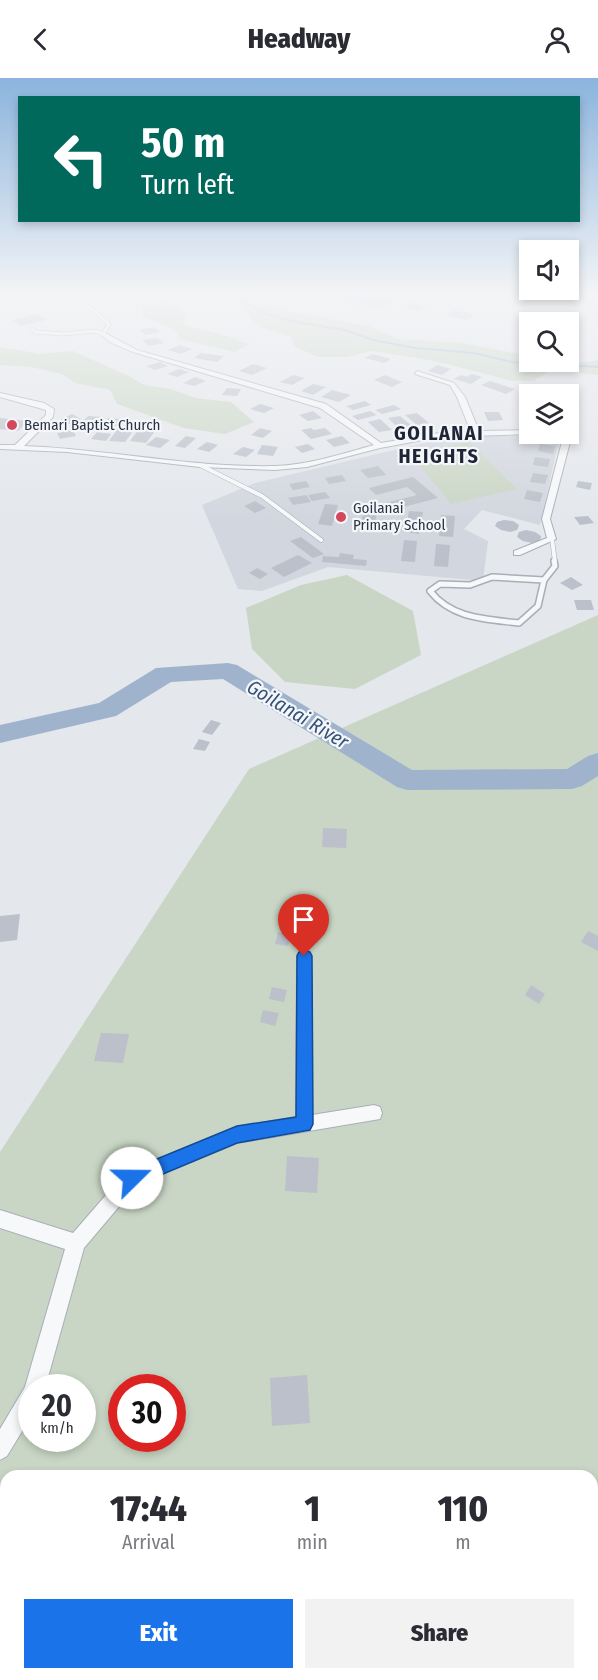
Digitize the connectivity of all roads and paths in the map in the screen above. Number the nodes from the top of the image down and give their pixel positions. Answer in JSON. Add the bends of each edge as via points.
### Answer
{"nodes":[{"id":1,"x":203,"y":371,"type":"edge"},
{"id":2,"x":417,"y":373,"type":"dead end"},
{"id":3,"x":0,"y":395,"type":"edge"},
{"id":4,"x":475,"y":432,"type":"junction"},
{"id":5,"x":519,"y":432,"type":"edge"},
{"id":6,"x":565,"y":444,"type":"edge"},
{"id":7,"x":380,"y":446,"type":"junction"},
{"id":8,"x":0,"y":447,"type":"edge"},
{"id":9,"x":17,"y":448,"type":"junction"},
{"id":10,"x":200,"y":465,"type":"junction"},
{"id":11,"x":552,"y":539,"type":"junction"},
{"id":12,"x":321,"y":540,"type":"dead end"},
{"id":13,"x":517,"y":553,"type":"dead end"},
{"id":14,"x":544,"y":580,"type":"junction"},
{"id":15,"x":304,"y":956,"type":"dead end"},
{"id":16,"x":374,"y":1113,"type":"dead end"},
{"id":17,"x":304,"y":1124,"type":"junction"},
{"id":18,"x":0,"y":1219,"type":"edge"},
{"id":19,"x":76,"y":1243,"type":"junction"},
{"id":20,"x":39,"y":1374,"type":"edge"},
{"id":21,"x":18,"y":1418,"type":"edge"},
{"id":22,"x":0,"y":1449,"type":"edge"}],
"edges":[{"from":1,"to":7,"type":"street","via":[[322,405]]},
{"from":2,"to":4,"type":"street","via":[[452,384]]},
{"from":3,"to":9,"type":"street","via":[[50,409],[50,416]]},
{"from":4,"to":5,"type":"street"},
{"from":4,"to":7,"type":"street"},
{"from":6,"to":11,"type":"street","via":[[546,519]]},
{"from":7,"to":10,"type":"street","via":[[307,465]]},
{"from":8,"to":9,"type":"street"},
{"from":9,"to":10,"type":"street"},
{"from":10,"to":12,"type":"lane","via":[[262,496]]},
{"from":11,"to":13,"type":"street"},
{"from":11,"to":14,"type":"lane","via":[[555,566]]},
{"from":14,"to":14,"type":"lane","via":[[492,577],[470,585],[440,584],[430,591],[437,602],[451,611],[519,623],[537,606]]},
{"from":15,"to":17,"type":"street"},
{"from":16,"to":17,"type":"street"},
{"from":17,"to":19,"type":"street","via":[[237,1135],[132,1178]]},
{"from":18,"to":19,"type":"street"},
{"from":19,"to":20,"type":"street"},
{"from":21,"to":22,"type":"street"}]}
